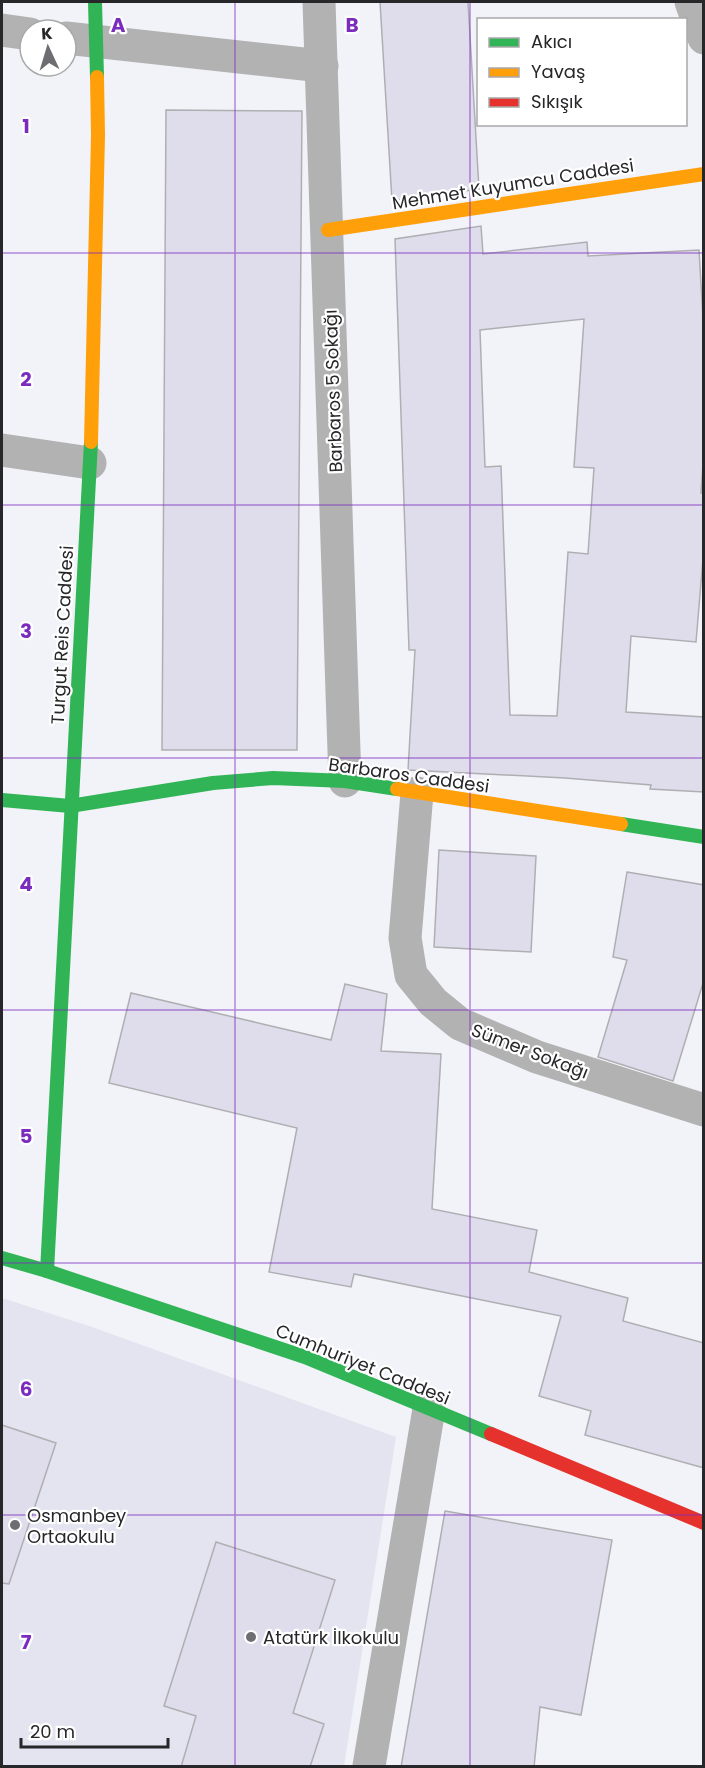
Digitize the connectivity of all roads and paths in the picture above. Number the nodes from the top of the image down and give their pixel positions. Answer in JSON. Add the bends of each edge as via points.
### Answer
{"nodes":[{"id":1,"x":95,"y":2,"type":"edge"},
{"id":2,"x":319,"y":2,"type":"edge"},
{"id":3,"x":691,"y":2,"type":"edge"},
{"id":4,"x":2,"y":30,"type":"edge"},
{"id":5,"x":18,"y":32,"type":"edge"},
{"id":6,"x":704,"y":38,"type":"edge"},
{"id":7,"x":81,"y":40,"type":"edge"},
{"id":8,"x":322,"y":66,"type":"junction"},
{"id":9,"x":704,"y":174,"type":"edge"},
{"id":10,"x":328,"y":231,"type":"junction"},
{"id":11,"x":2,"y":450,"type":"edge"},
{"id":12,"x":90,"y":463,"type":"junction"},
{"id":13,"x":345,"y":781,"type":"junction"},
{"id":14,"x":417,"y":793,"type":"junction"},
{"id":15,"x":2,"y":800,"type":"edge"},
{"id":16,"x":70,"y":806,"type":"junction"},
{"id":17,"x":704,"y":837,"type":"edge"},
{"id":18,"x":704,"y":1110,"type":"edge"},
{"id":19,"x":2,"y":1258,"type":"edge"},
{"id":20,"x":47,"y":1271,"type":"junction"},
{"id":21,"x":429,"y":1409,"type":"junction"},
{"id":22,"x":704,"y":1523,"type":"edge"},
{"id":23,"x":369,"y":1767,"type":"edge"}],
"edges":[{"from":1,"to":7,"type":"street","name":"Turgut Reis Caddesi"},
{"from":2,"to":8,"type":"street","name":"Barbaros 5 Sokağı"},
{"from":3,"to":6,"type":"street"},
{"from":4,"to":5,"type":"street"},
{"from":7,"to":8,"type":"street"},
{"from":7,"to":12,"type":"street","name":"Turgut Reis Caddesi","via":[[98,147]]},
{"from":8,"to":10,"type":"street","name":"Barbaros 5 Sokağı"},
{"from":9,"to":10,"type":"street","name":"Mehmet Kuyumcu Caddesi"},
{"from":10,"to":13,"type":"street","name":"Barbaros 5 Sokağı"},
{"from":11,"to":12,"type":"street"},
{"from":12,"to":16,"type":"street","name":"Turgut Reis Caddesi"},
{"from":13,"to":14,"type":"street","name":"Barbaros Caddesi"},
{"from":13,"to":16,"type":"street","name":"Barbaros Caddesi","via":[[273,778],[213,783]]},
{"from":14,"to":17,"type":"street","name":"Barbaros Caddesi"},
{"from":14,"to":18,"type":"street","name":"Sümer Sokağı","via":[[405,938],[411,975],[433,1002],[460,1024],[537,1057]]},
{"from":15,"to":16,"type":"street","name":"Barbaros Caddesi"},
{"from":16,"to":20,"type":"street","name":"Turgut Reis Caddesi"},
{"from":19,"to":20,"type":"street","name":"Cumhuriyet Caddesi"},
{"from":20,"to":21,"type":"street","name":"Cumhuriyet Caddesi","via":[[304,1357]]},
{"from":21,"to":22,"type":"street","name":"Cumhuriyet Caddesi"},
{"from":21,"to":23,"type":"street"}]}
